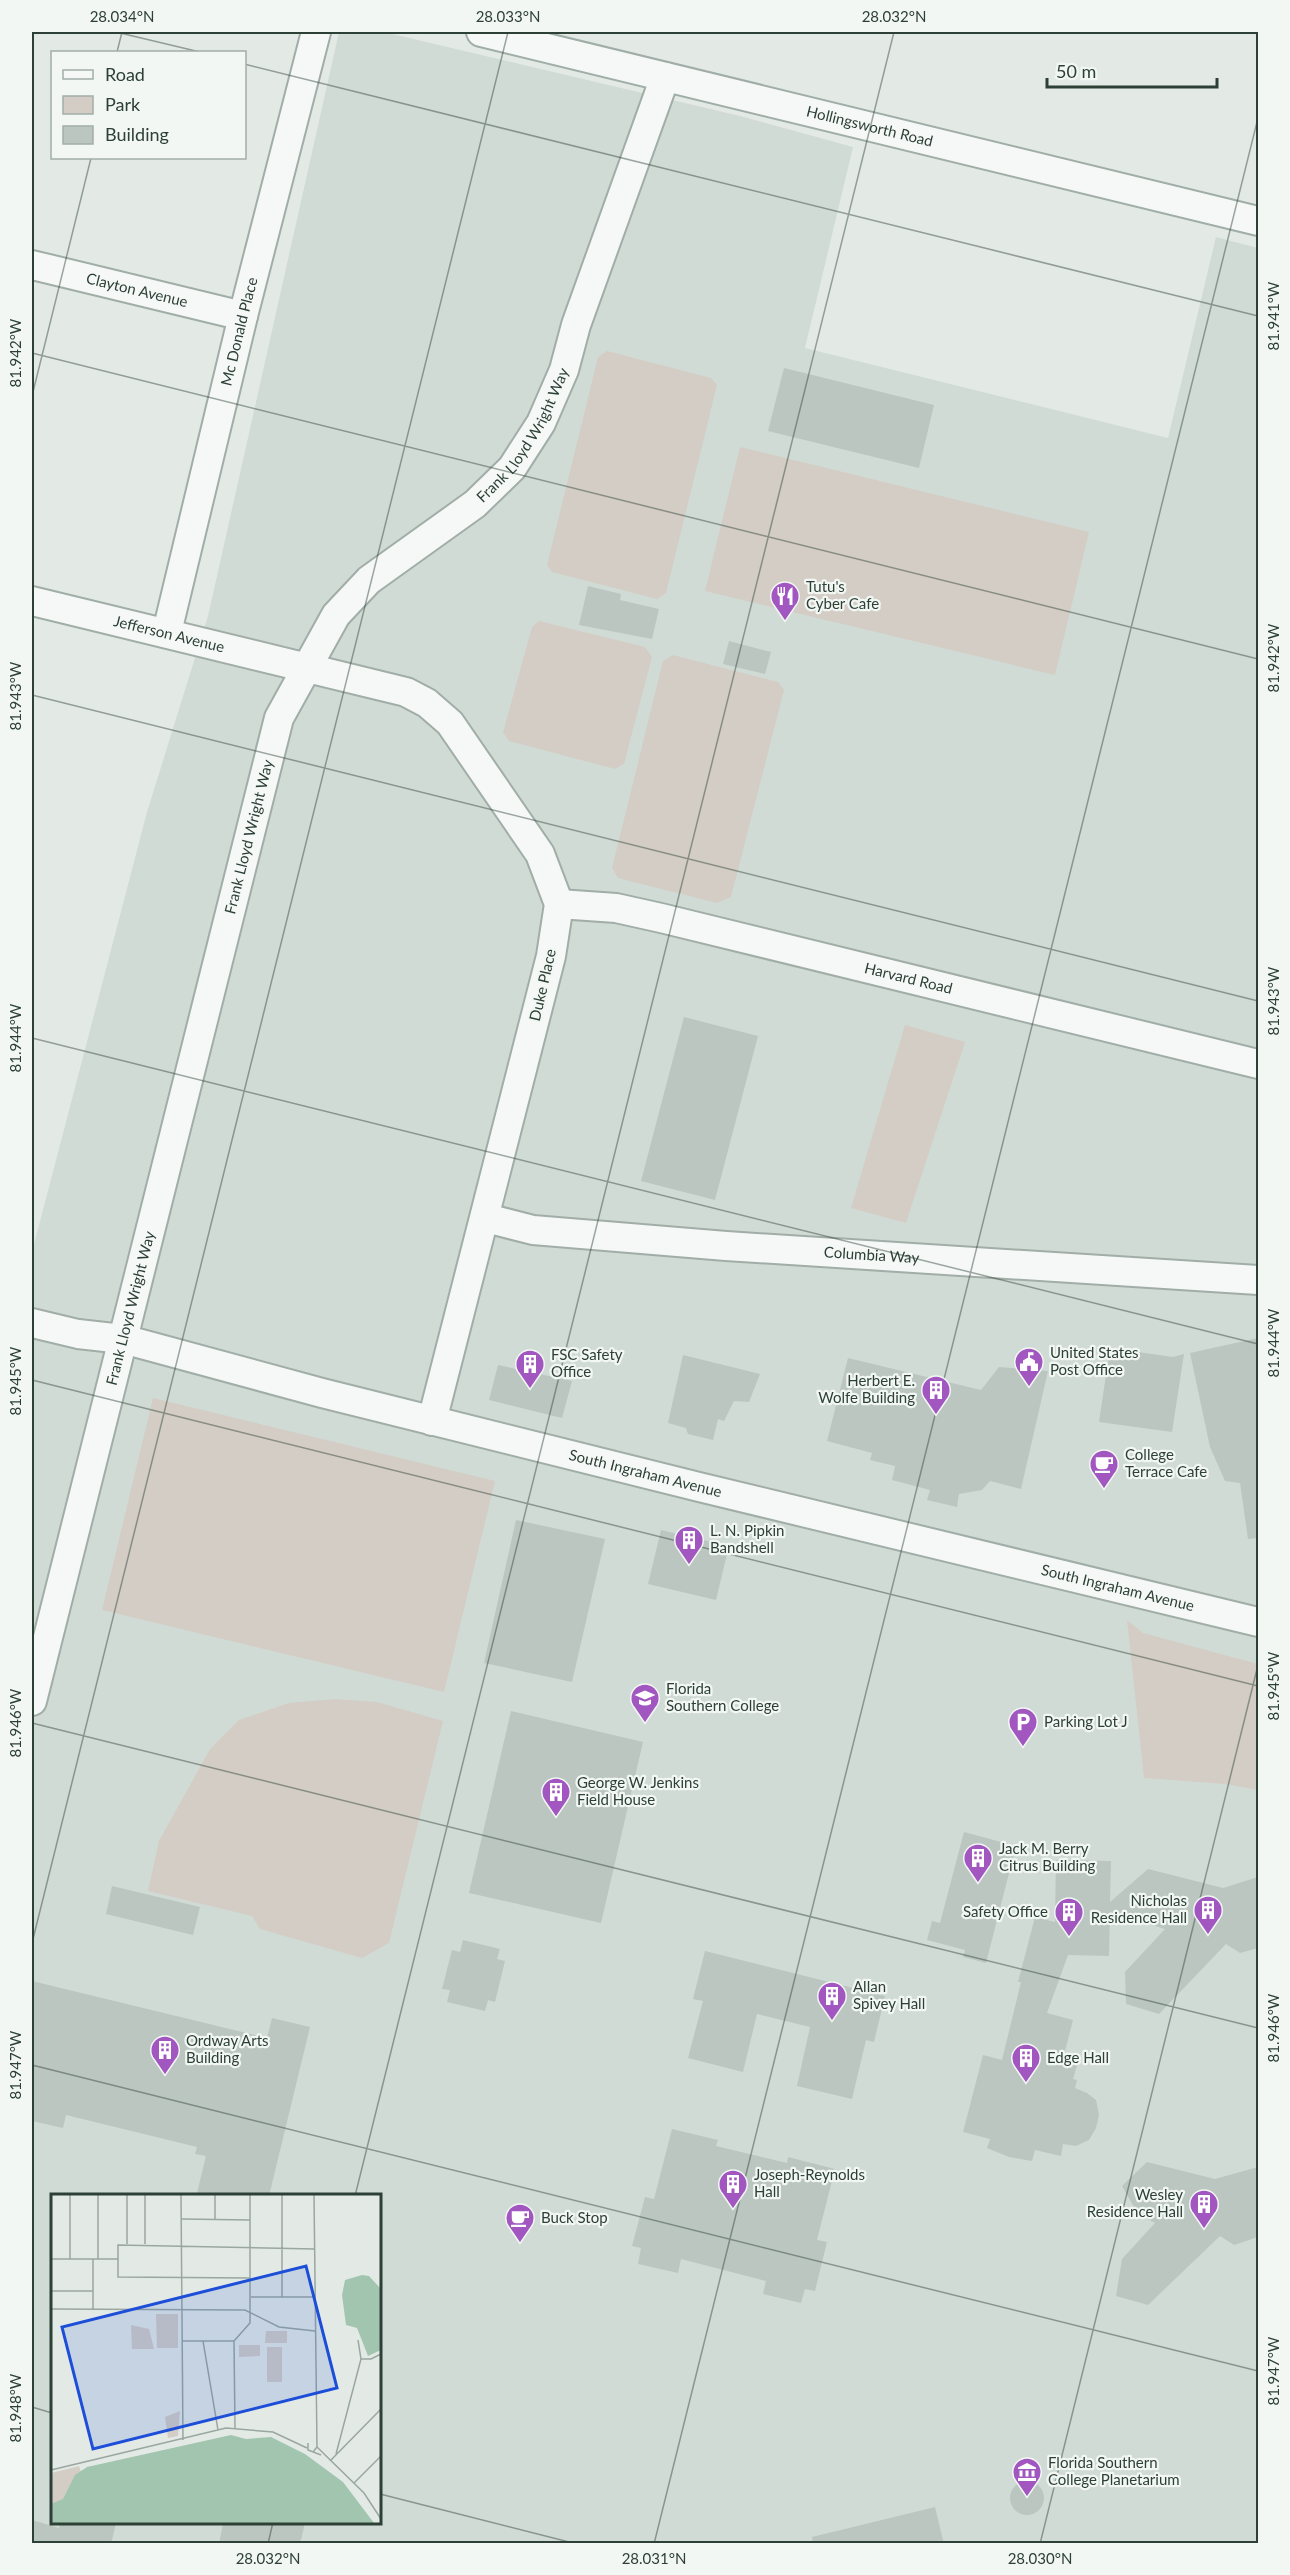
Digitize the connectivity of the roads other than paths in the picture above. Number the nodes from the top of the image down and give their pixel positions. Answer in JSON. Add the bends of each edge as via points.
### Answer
{"nodes":[{"id":1,"x":316,"y":32,"type":"edge"},
{"id":2,"x":481,"y":32,"type":"edge"},
{"id":3,"x":665,"y":77,"type":"junction"},
{"id":4,"x":1258,"y":221,"type":"edge"},
{"id":5,"x":32,"y":265,"type":"edge"},
{"id":6,"x":243,"y":316,"type":"junction"},
{"id":7,"x":32,"y":601,"type":"edge"},
{"id":8,"x":167,"y":632,"type":"junction"},
{"id":9,"x":308,"y":667,"type":"junction"},
{"id":10,"x":559,"y":904,"type":"junction"},
{"id":11,"x":1258,"y":1064,"type":"edge"},
{"id":12,"x":486,"y":1218,"type":"junction"},
{"id":13,"x":1258,"y":1280,"type":"edge"},
{"id":14,"x":32,"y":1323,"type":"edge"},
{"id":15,"x":123,"y":1339,"type":"junction"},
{"id":16,"x":432,"y":1420,"type":"junction"},
{"id":17,"x":1258,"y":1622,"type":"edge"},
{"id":18,"x":32,"y":1701,"type":"edge"}],
"edges":[{"from":1,"to":6,"type":"street","name":"Mc Donald Place"},
{"from":2,"to":3,"type":"street","name":"Hollingsworth Road"},
{"from":3,"to":4,"type":"street","name":"Hollingsworth Road"},
{"from":3,"to":9,"type":"street","name":"Frank Lloyd Wright Way","via":[[576,325],[564,369],[540,423],[512,468],[475,504],[369,580],[336,615]]},
{"from":5,"to":6,"type":"street","name":"Clayton Avenue"},
{"from":6,"to":8,"type":"street","name":"Mc Donald Place"},
{"from":7,"to":8,"type":"street","name":"Jefferson Avenue"},
{"from":8,"to":9,"type":"street","name":"Jefferson Avenue"},
{"from":9,"to":10,"type":"street","name":"Duke Place","via":[[406,692],[427,703],[450,723],[540,854]]},
{"from":9,"to":15,"type":"street","name":"Frank Lloyd Wright Way","via":[[279,718]]},
{"from":10,"to":11,"type":"street","name":"Harvard Road","via":[[616,908],[661,918]]},
{"from":10,"to":12,"type":"street","name":"Duke Place","via":[[551,956]]},
{"from":12,"to":13,"type":"street","name":"Columbia Way","via":[[533,1230],[726,1246]]},
{"from":12,"to":16,"type":"street","name":"Duke Place"},
{"from":14,"to":15,"type":"street","name":"South Ingraham Avenue"},
{"from":15,"to":16,"type":"street","name":"South Ingraham Avenue"},
{"from":15,"to":18,"type":"street","name":"Frank Lloyd Wright Way"},
{"from":16,"to":17,"type":"street","name":"South Ingraham Avenue"}]}
